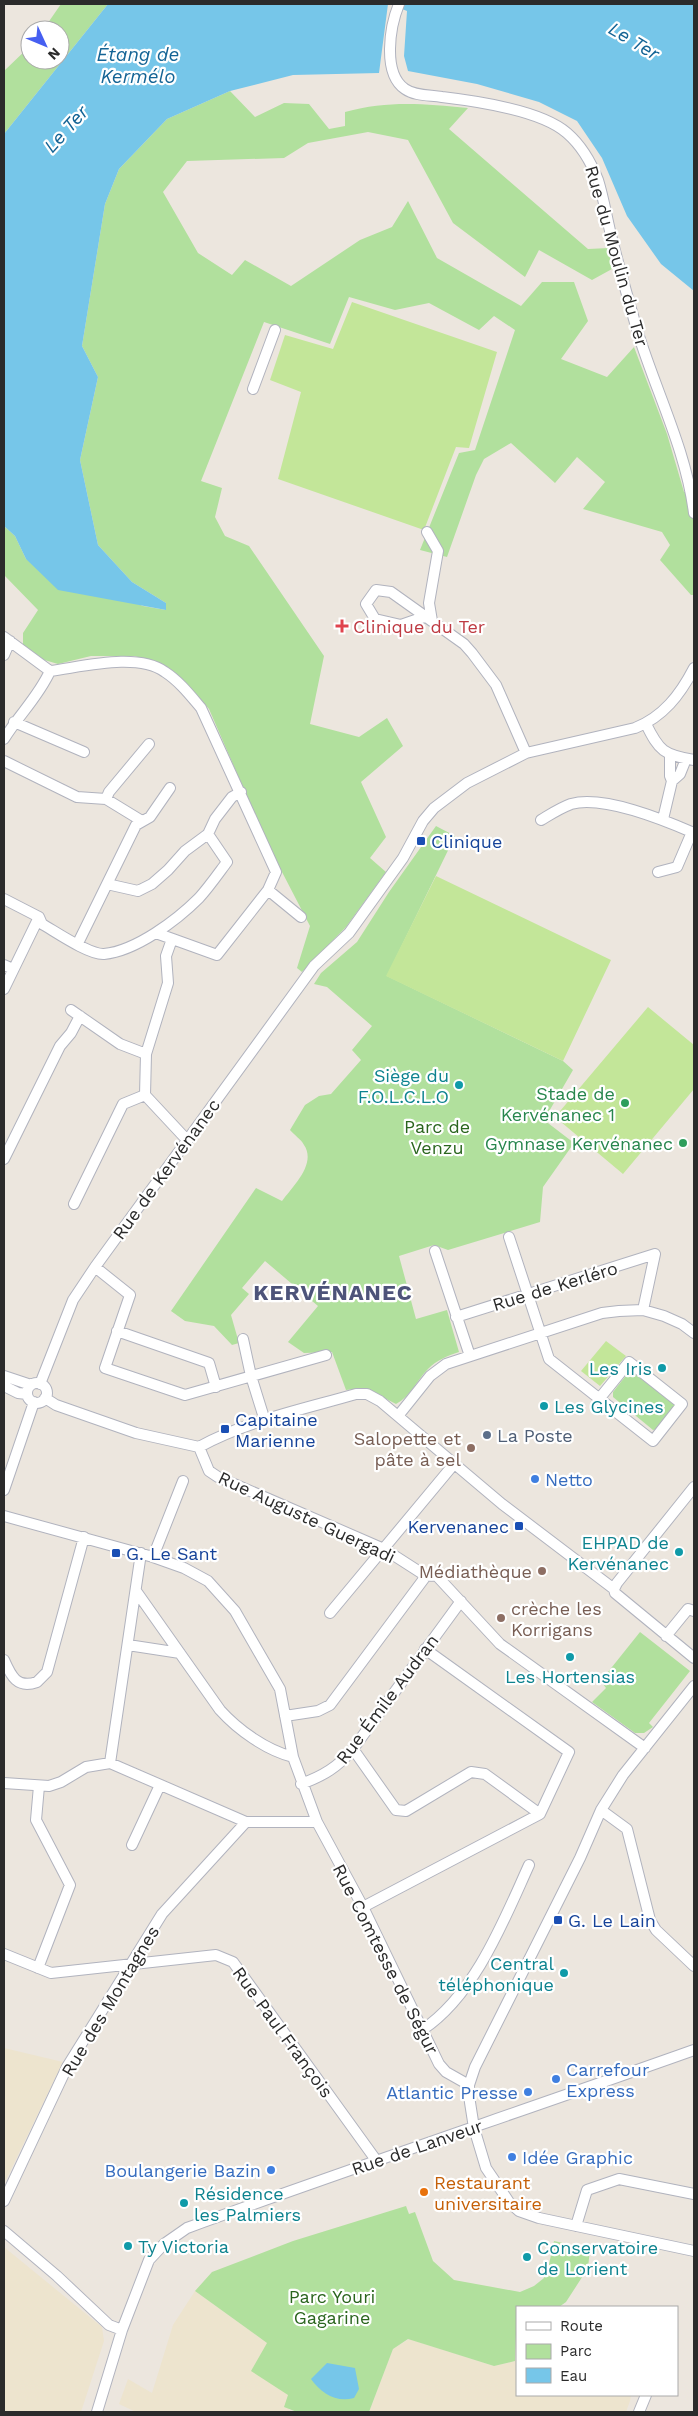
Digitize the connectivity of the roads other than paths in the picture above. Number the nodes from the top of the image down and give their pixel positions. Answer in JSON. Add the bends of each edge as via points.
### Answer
{"nodes":[{"id":1,"x":398,"y":6,"type":"edge"},
{"id":2,"x":275,"y":330,"type":"dead end"},
{"id":3,"x":253,"y":389,"type":"dead end"},
{"id":4,"x":692,"y":486,"type":"edge"},
{"id":5,"x":694,"y":514,"type":"edge"},
{"id":6,"x":426,"y":532,"type":"dead end"},
{"id":7,"x":428,"y":619,"type":"junction"},
{"id":8,"x":7,"y":639,"type":"edge"},
{"id":9,"x":4,"y":655,"type":"edge"},
{"id":10,"x":694,"y":668,"type":"edge"},
{"id":11,"x":50,"y":672,"type":"junction"},
{"id":12,"x":14,"y":722,"type":"junction"},
{"id":13,"x":646,"y":724,"type":"junction"},
{"id":14,"x":4,"y":739,"type":"edge"},
{"id":15,"x":149,"y":744,"type":"dead end"},
{"id":16,"x":84,"y":752,"type":"dead end"},
{"id":17,"x":526,"y":753,"type":"junction"},
{"id":18,"x":670,"y":755,"type":"junction"},
{"id":19,"x":690,"y":760,"type":"edge"},
{"id":20,"x":4,"y":761,"type":"edge"},
{"id":21,"x":672,"y":781,"type":"junction"},
{"id":22,"x":170,"y":788,"type":"dead end"},
{"id":23,"x":240,"y":792,"type":"junction"},
{"id":24,"x":106,"y":799,"type":"junction"},
{"id":25,"x":663,"y":819,"type":"junction"},
{"id":26,"x":541,"y":820,"type":"dead end"},
{"id":27,"x":142,"y":821,"type":"junction"},
{"id":28,"x":693,"y":833,"type":"edge"},
{"id":29,"x":208,"y":834,"type":"junction"},
{"id":30,"x":658,"y":872,"type":"dead end"},
{"id":31,"x":107,"y":884,"type":"junction"},
{"id":32,"x":268,"y":890,"type":"junction"},
{"id":33,"x":4,"y":899,"type":"edge"},
{"id":34,"x":39,"y":917,"type":"junction"},
{"id":35,"x":301,"y":917,"type":"dead end"},
{"id":36,"x":156,"y":933,"type":"junction"},
{"id":37,"x":172,"y":939,"type":"junction"},
{"id":38,"x":78,"y":943,"type":"junction"},
{"id":39,"x":9,"y":967,"type":"edge"},
{"id":40,"x":4,"y":989,"type":"edge"},
{"id":41,"x":71,"y":1010,"type":"dead end"},
{"id":42,"x":80,"y":1016,"type":"junction"},
{"id":43,"x":146,"y":1054,"type":"junction"},
{"id":44,"x":145,"y":1095,"type":"junction"},
{"id":45,"x":187,"y":1140,"type":"junction"},
{"id":46,"x":4,"y":1159,"type":"edge"},
{"id":47,"x":74,"y":1204,"type":"dead end"},
{"id":48,"x":509,"y":1237,"type":"dead end"},
{"id":49,"x":434,"y":1251,"type":"dead end"},
{"id":50,"x":95,"y":1268,"type":"junction"},
{"id":51,"x":527,"y":1294,"type":"junction"},
{"id":52,"x":643,"y":1310,"type":"junction"},
{"id":53,"x":456,"y":1317,"type":"junction"},
{"id":54,"x":117,"y":1331,"type":"junction"},
{"id":55,"x":542,"y":1332,"type":"junction"},
{"id":56,"x":694,"y":1333,"type":"edge"},
{"id":57,"x":243,"y":1339,"type":"dead end"},
{"id":58,"x":326,"y":1355,"type":"dead end"},
{"id":59,"x":470,"y":1356,"type":"junction"},
{"id":60,"x":4,"y":1376,"type":"edge"},
{"id":61,"x":251,"y":1376,"type":"junction"},
{"id":62,"x":4,"y":1386,"type":"edge"},
{"id":63,"x":216,"y":1387,"type":"junction"},
{"id":64,"x":33,"y":1391,"type":"junction"},
{"id":65,"x":45,"y":1398,"type":"junction"},
{"id":66,"x":599,"y":1399,"type":"junction"},
{"id":67,"x":398,"y":1416,"type":"junction"},
{"id":68,"x":265,"y":1421,"type":"junction"},
{"id":69,"x":199,"y":1447,"type":"junction"},
{"id":70,"x":454,"y":1464,"type":"junction"},
{"id":71,"x":184,"y":1481,"type":"dead end"},
{"id":72,"x":694,"y":1487,"type":"edge"},
{"id":73,"x":4,"y":1490,"type":"edge"},
{"id":74,"x":4,"y":1516,"type":"edge"},
{"id":75,"x":84,"y":1537,"type":"junction"},
{"id":76,"x":384,"y":1549,"type":"junction"},
{"id":77,"x":141,"y":1554,"type":"junction"},
{"id":78,"x":153,"y":1557,"type":"junction"},
{"id":79,"x":426,"y":1576,"type":"junction"},
{"id":80,"x":614,"y":1589,"type":"junction"},
{"id":81,"x":136,"y":1591,"type":"junction"},
{"id":82,"x":461,"y":1601,"type":"junction"},
{"id":83,"x":694,"y":1611,"type":"edge"},
{"id":84,"x":330,"y":1613,"type":"dead end"},
{"id":85,"x":666,"y":1636,"type":"junction"},
{"id":86,"x":128,"y":1645,"type":"junction"},
{"id":87,"x":425,"y":1649,"type":"junction"},
{"id":88,"x":180,"y":1653,"type":"junction"},
{"id":89,"x":694,"y":1658,"type":"edge"},
{"id":90,"x":4,"y":1660,"type":"edge"},
{"id":91,"x":694,"y":1686,"type":"edge"},
{"id":92,"x":286,"y":1716,"type":"junction"},
{"id":93,"x":645,"y":1748,"type":"junction"},
{"id":94,"x":353,"y":1749,"type":"junction"},
{"id":95,"x":293,"y":1757,"type":"junction"},
{"id":96,"x":110,"y":1763,"type":"junction"},
{"id":97,"x":4,"y":1783,"type":"edge"},
{"id":98,"x":301,"y":1784,"type":"junction"},
{"id":99,"x":160,"y":1785,"type":"junction"},
{"id":100,"x":39,"y":1786,"type":"junction"},
{"id":101,"x":601,"y":1810,"type":"junction"},
{"id":102,"x":540,"y":1814,"type":"junction"},
{"id":103,"x":246,"y":1822,"type":"junction"},
{"id":104,"x":317,"y":1822,"type":"junction"},
{"id":105,"x":132,"y":1845,"type":"dead end"},
{"id":106,"x":529,"y":1865,"type":"dead end"},
{"id":107,"x":362,"y":1907,"type":"junction"},
{"id":108,"x":4,"y":1954,"type":"edge"},
{"id":109,"x":132,"y":1964,"type":"junction"},
{"id":110,"x":694,"y":1966,"type":"edge"},
{"id":111,"x":38,"y":1968,"type":"junction"},
{"id":112,"x":422,"y":2030,"type":"junction"},
{"id":113,"x":694,"y":2050,"type":"edge"},
{"id":114,"x":469,"y":2085,"type":"junction"},
{"id":115,"x":474,"y":2128,"type":"junction"},
{"id":116,"x":376,"y":2160,"type":"junction"},
{"id":117,"x":694,"y":2194,"type":"edge"},
{"id":118,"x":4,"y":2201,"type":"edge"},
{"id":119,"x":576,"y":2226,"type":"junction"},
{"id":120,"x":4,"y":2231,"type":"edge"},
{"id":121,"x":694,"y":2251,"type":"edge"},
{"id":122,"x":122,"y":2330,"type":"junction"},
{"id":123,"x":646,"y":2396,"type":"edge"},
{"id":124,"x":97,"y":2412,"type":"edge"},
{"id":125,"x":639,"y":2412,"type":"edge"}],
"edges":[{"from":1,"to":4,"type":"street","name":"Rue du Moulin du Ter","via":[[391,61],[396,80],[405,89],[421,95],[540,116],[566,132],[586,153],[598,181],[639,335]]},
{"from":2,"to":3,"type":"street"},
{"from":4,"to":5,"type":"street","name":"Rue du Moulin du Ter"},
{"from":6,"to":7,"type":"street","via":[[438,551]]},
{"from":7,"to":7,"type":"street","via":[[391,592],[376,590],[366,604],[375,619],[401,625]]},
{"from":7,"to":17,"type":"street","via":[[464,644],[479,660],[496,685]]},
{"from":8,"to":9,"type":"street"},
{"from":8,"to":11,"type":"street"},
{"from":10,"to":13,"type":"street","via":[[670,704]]},
{"from":11,"to":12,"type":"street","via":[[44,685]]},
{"from":11,"to":23,"type":"street","via":[[117,662],[164,670],[201,708]]},
{"from":12,"to":14,"type":"street"},
{"from":12,"to":16,"type":"street"},
{"from":13,"to":17,"type":"street"},
{"from":13,"to":18,"type":"street","via":[[660,749]]},
{"from":15,"to":24,"type":"street"},
{"from":17,"to":45,"type":"street","name":"Rue de Kervénanec","via":[[467,783],[434,808],[349,933],[314,966]]},
{"from":18,"to":19,"type":"street"},
{"from":18,"to":21,"type":"street"},
{"from":19,"to":21,"type":"street"},
{"from":20,"to":24,"type":"street","via":[[77,796]]},
{"from":21,"to":25,"type":"street"},
{"from":22,"to":27,"type":"street","via":[[150,817]]},
{"from":23,"to":29,"type":"street","via":[[215,819]]},
{"from":23,"to":32,"type":"street","via":[[276,872]]},
{"from":24,"to":27,"type":"street"},
{"from":25,"to":26,"type":"street","via":[[593,802],[573,803]]},
{"from":25,"to":28,"type":"street"},
{"from":27,"to":31,"type":"street","via":[[136,825]]},
{"from":28,"to":30,"type":"street","via":[[677,867]]},
{"from":29,"to":31,"type":"street","via":[[185,851],[152,884],[138,891]]},
{"from":29,"to":36,"type":"street","via":[[227,862],[199,898]]},
{"from":31,"to":38,"type":"street"},
{"from":32,"to":35,"type":"street"},
{"from":32,"to":37,"type":"street","via":[[217,955]]},
{"from":33,"to":34,"type":"street"},
{"from":34,"to":38,"type":"street","via":[[42,924]]},
{"from":34,"to":39,"type":"street"},
{"from":36,"to":37,"type":"street"},
{"from":36,"to":38,"type":"street","via":[[126,948],[103,954]]},
{"from":37,"to":43,"type":"street","via":[[166,956],[168,983]]},
{"from":39,"to":40,"type":"street"},
{"from":41,"to":42,"type":"street"},
{"from":42,"to":43,"type":"street","via":[[120,1044]]},
{"from":42,"to":46,"type":"street","via":[[60,1046]]},
{"from":43,"to":44,"type":"street"},
{"from":44,"to":45,"type":"street"},
{"from":44,"to":47,"type":"street","via":[[123,1104]]},
{"from":45,"to":50,"type":"street","name":"Rue de Kervénanec"},
{"from":48,"to":51,"type":"street"},
{"from":49,"to":53,"type":"street"},
{"from":50,"to":54,"type":"street","via":[[130,1295]]},
{"from":50,"to":64,"type":"street","name":"Rue de Kervénanec","via":[[72,1300]]},
{"from":51,"to":52,"type":"street","name":"Rue de Kerléro","via":[[655,1254]]},
{"from":51,"to":53,"type":"street","name":"Rue de Kerléro"},
{"from":51,"to":55,"type":"street"},
{"from":52,"to":55,"type":"street","via":[[602,1313]]},
{"from":52,"to":56,"type":"street","via":[[682,1324]]},
{"from":53,"to":59,"type":"street"},
{"from":54,"to":63,"type":"street","via":[[209,1363]]},
{"from":54,"to":63,"type":"street","via":[[105,1368],[185,1395]]},
{"from":55,"to":59,"type":"street"},
{"from":55,"to":66,"type":"street","via":[[544,1348],[550,1359]]},
{"from":57,"to":61,"type":"street"},
{"from":58,"to":61,"type":"street"},
{"from":59,"to":67,"type":"street","via":[[437,1370]]},
{"from":60,"to":64,"type":"street"},
{"from":61,"to":63,"type":"street"},
{"from":61,"to":68,"type":"street"},
{"from":62,"to":64,"type":"street","via":[[18,1393]]},
{"from":64,"to":65,"type":"street","via":[[41,1402]]},
{"from":64,"to":65,"type":"street","via":[[46,1391]]},
{"from":64,"to":73,"type":"street","name":"Rue de Kervénanec"},
{"from":65,"to":69,"type":"street","via":[[136,1433]]},
{"from":66,"to":66,"type":"street","via":[[652,1441],[682,1404],[629,1362]]},
{"from":67,"to":68,"type":"street","via":[[367,1394],[356,1394]]},
{"from":67,"to":70,"type":"street"},
{"from":68,"to":69,"type":"street"},
{"from":69,"to":76,"type":"street","name":"Rue Auguste Guergadi","via":[[209,1471],[218,1477]]},
{"from":70,"to":76,"type":"street"},
{"from":70,"to":80,"type":"street"},
{"from":71,"to":78,"type":"street"},
{"from":72,"to":80,"type":"street"},
{"from":74,"to":75,"type":"street","name":"Rue Comtesse de Ségur"},
{"from":75,"to":77,"type":"street","name":"Rue Comtesse de Ségur"},
{"from":75,"to":90,"type":"street","via":[[47,1672],[37,1682],[22,1684],[12,1678]]},
{"from":76,"to":79,"type":"street","name":"Rue Auguste Guergadi"},
{"from":76,"to":84,"type":"street"},
{"from":77,"to":78,"type":"street","name":"Rue Comtesse de Ségur"},
{"from":77,"to":81,"type":"street"},
{"from":78,"to":92,"type":"street","name":"Rue Comtesse de Ségur","via":[[203,1578],[235,1611],[276,1681]]},
{"from":79,"to":82,"type":"street","name":"Rue Auguste Guergadi","via":[[436,1575]]},
{"from":79,"to":92,"type":"street","via":[[330,1705],[318,1711]]},
{"from":80,"to":85,"type":"street"},
{"from":81,"to":86,"type":"street"},
{"from":81,"to":88,"type":"street"},
{"from":82,"to":87,"type":"street","name":"Rue Émile Audran"},
{"from":82,"to":93,"type":"street","via":[[500,1644]]},
{"from":83,"to":85,"type":"street","via":[[688,1609]]},
{"from":85,"to":89,"type":"street"},
{"from":86,"to":88,"type":"street"},
{"from":86,"to":96,"type":"street"},
{"from":87,"to":94,"type":"street","name":"Rue Émile Audran"},
{"from":87,"to":102,"type":"street","via":[[569,1752]]},
{"from":88,"to":95,"type":"street","via":[[233,1724],[281,1754]]},
{"from":91,"to":93,"type":"street"},
{"from":92,"to":95,"type":"street","name":"Rue Comtesse de Ségur"},
{"from":93,"to":101,"type":"street"},
{"from":94,"to":98,"type":"street","name":"Rue Émile Audran","via":[[322,1777]]},
{"from":94,"to":102,"type":"street","via":[[396,1810],[406,1811],[471,1772],[485,1774]]},
{"from":95,"to":98,"type":"street","name":"Rue Comtesse de Ségur"},
{"from":96,"to":99,"type":"street"},
{"from":96,"to":100,"type":"street","via":[[86,1767],[55,1784]]},
{"from":97,"to":100,"type":"street"},
{"from":98,"to":104,"type":"street","name":"Rue Comtesse de Ségur"},
{"from":99,"to":103,"type":"street"},
{"from":99,"to":105,"type":"street"},
{"from":100,"to":111,"type":"street","via":[[35,1818],[70,1884]]},
{"from":101,"to":110,"type":"street","via":[[627,1829],[650,1920],[656,1930]]},
{"from":101,"to":114,"type":"street"},
{"from":102,"to":107,"type":"street"},
{"from":103,"to":104,"type":"street"},
{"from":103,"to":109,"type":"street","name":"Rue des Montagnes","via":[[162,1914]]},
{"from":104,"to":107,"type":"street","name":"Rue Comtesse de Ségur"},
{"from":106,"to":112,"type":"street","via":[[499,1932],[464,1989],[433,2023]]},
{"from":107,"to":112,"type":"street","name":"Rue Comtesse de Ségur"},
{"from":108,"to":111,"type":"street","name":"Rue Paul François"},
{"from":109,"to":111,"type":"street","name":"Rue Paul François","via":[[51,1973]]},
{"from":109,"to":116,"type":"street","name":"Rue Paul François","via":[[216,1955],[233,1962]]},
{"from":109,"to":118,"type":"street","name":"Rue des Montagnes","via":[[67,2067]]},
{"from":112,"to":114,"type":"street","name":"Rue Comtesse de Ségur","via":[[439,2064],[446,2072]]},
{"from":113,"to":115,"type":"street","name":"Rue de Lanveur"},
{"from":114,"to":115,"type":"street"},
{"from":115,"to":116,"type":"street","name":"Rue de Lanveur"},
{"from":115,"to":119,"type":"street","via":[[486,2168],[509,2202],[528,2215]]},
{"from":116,"to":122,"type":"street","name":"Rue de Lanveur","via":[[187,2228],[164,2244],[150,2260]]},
{"from":117,"to":119,"type":"street","via":[[619,2180],[587,2190]]},
{"from":119,"to":121,"type":"street"},
{"from":120,"to":122,"type":"street","via":[[112,2328]]},
{"from":122,"to":124,"type":"street"},
{"from":123,"to":125,"type":"street"}]}
